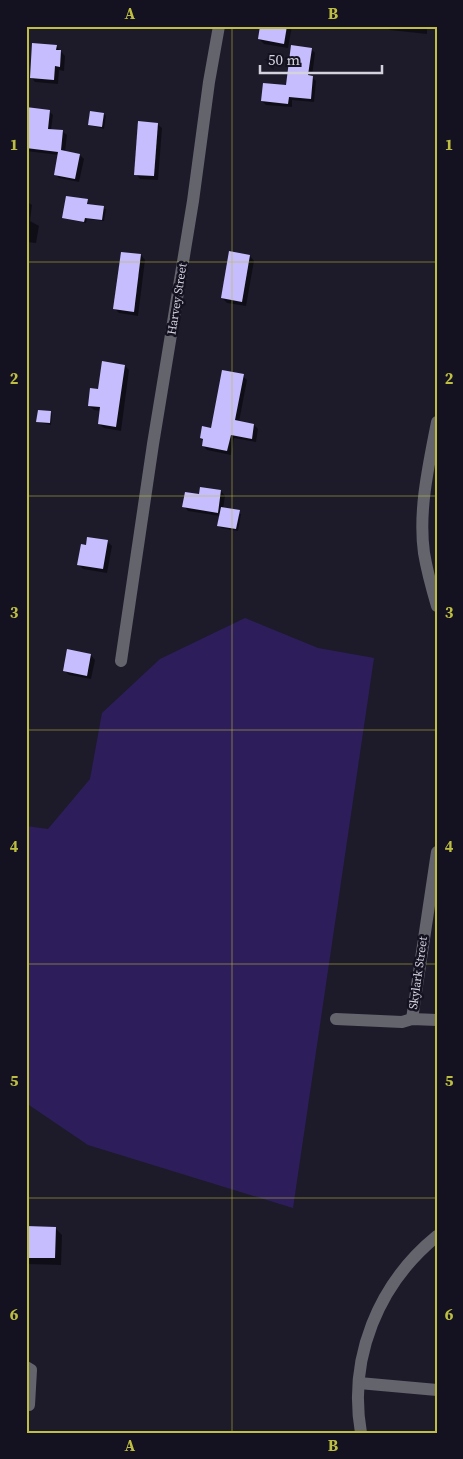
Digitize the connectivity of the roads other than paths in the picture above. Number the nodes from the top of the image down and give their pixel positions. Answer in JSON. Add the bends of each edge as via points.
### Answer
{"nodes":[{"id":1,"x":219,"y":26,"type":"edge"},
{"id":2,"x":437,"y":422,"type":"edge"},
{"id":3,"x":437,"y":606,"type":"edge"},
{"id":4,"x":121,"y":661,"type":"dead end"},
{"id":5,"x":437,"y":852,"type":"edge"},
{"id":6,"x":336,"y":1019,"type":"dead end"},
{"id":7,"x":412,"y":1019,"type":"junction"},
{"id":8,"x":437,"y":1020,"type":"edge"},
{"id":9,"x":437,"y":1236,"type":"edge"},
{"id":10,"x":26,"y":1367,"type":"edge"},
{"id":11,"x":359,"y":1383,"type":"junction"},
{"id":12,"x":437,"y":1390,"type":"edge"},
{"id":13,"x":26,"y":1404,"type":"edge"},
{"id":14,"x":361,"y":1433,"type":"edge"}],
"edges":[{"from":1,"to":4,"type":"street","name":"Harvey Street"},
{"from":2,"to":3,"type":"street","via":[[426,485],[423,538]]},
{"from":5,"to":7,"type":"street","name":"Skylark Street"},
{"from":6,"to":7,"type":"street","name":"Skylark Street","via":[[402,1022]]},
{"from":7,"to":8,"type":"street"},
{"from":9,"to":11,"type":"street","via":[[397,1276],[373,1317]]},
{"from":10,"to":13,"type":"street","via":[[31,1370],[29,1405]]},
{"from":11,"to":12,"type":"street"},
{"from":11,"to":14,"type":"street"}]}
